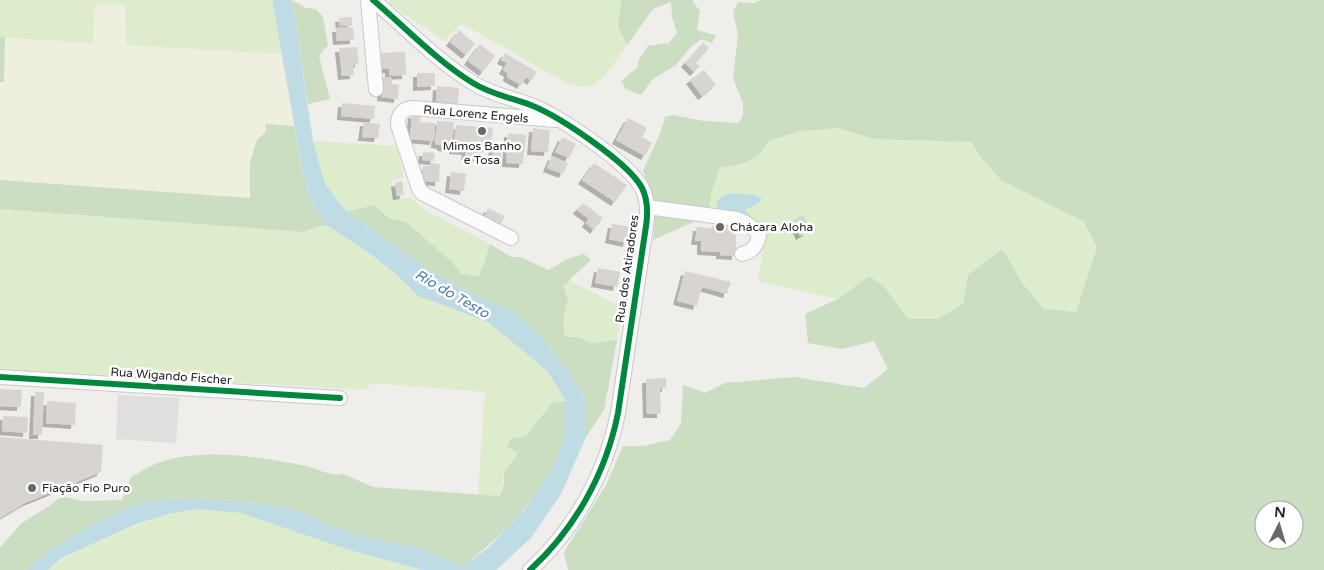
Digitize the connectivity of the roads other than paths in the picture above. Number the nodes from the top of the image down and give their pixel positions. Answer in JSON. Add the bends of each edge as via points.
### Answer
{"nodes":[{"id":1,"x":368,"y":0,"type":"edge"},
{"id":2,"x":373,"y":0,"type":"edge"},
{"id":3,"x":376,"y":90,"type":"dead end"},
{"id":4,"x":558,"y":120,"type":"junction"},
{"id":5,"x":647,"y":207,"type":"junction"},
{"id":6,"x":511,"y":238,"type":"dead end"},
{"id":7,"x":742,"y":254,"type":"dead end"},
{"id":8,"x":0,"y":377,"type":"edge"},
{"id":9,"x":340,"y":398,"type":"dead end"},
{"id":10,"x":530,"y":570,"type":"edge"}],
"edges":[{"from":1,"to":3,"type":"street"},
{"from":2,"to":4,"type":"street","name":"Rua dos Atiradores","via":[[473,83]]},
{"from":4,"to":5,"type":"street","name":"Rua dos Atiradores","via":[[625,167],[642,188]]},
{"from":4,"to":6,"type":"street","name":"Rua Lorenz Engels","via":[[413,108],[405,109],[398,118],[422,194]]},
{"from":5,"to":7,"type":"street","via":[[737,219],[746,223],[759,235],[756,247]]},
{"from":5,"to":10,"type":"street","name":"Rua dos Atiradores","via":[[611,443],[589,494],[557,541]]},
{"from":8,"to":9,"type":"street","name":"Rua Wigando Fischer"}]}
